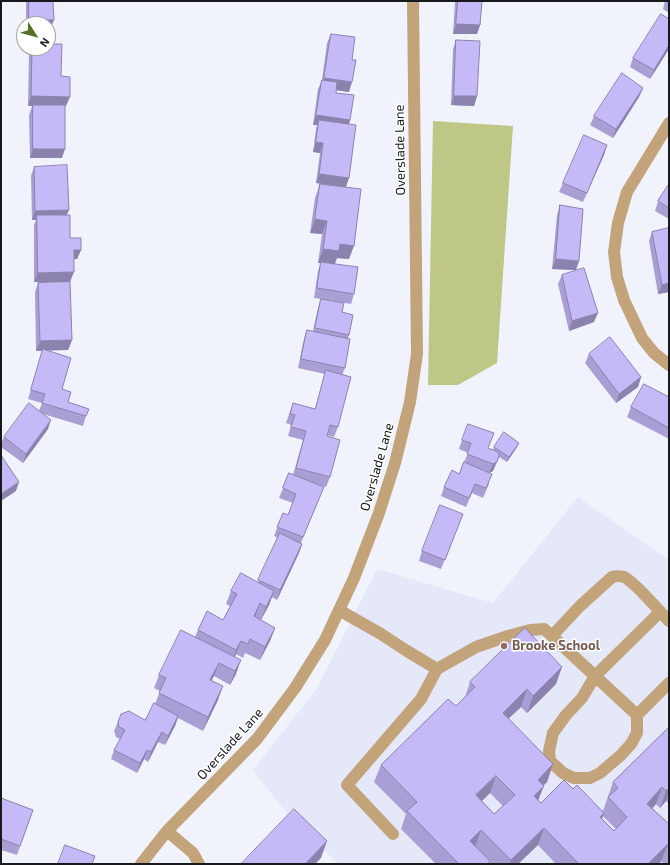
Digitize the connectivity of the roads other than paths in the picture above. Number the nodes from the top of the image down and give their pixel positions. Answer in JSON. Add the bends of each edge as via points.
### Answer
{"nodes":[{"id":1,"x":413,"y":1,"type":"edge"},
{"id":2,"x":669,"y":123,"type":"edge"},
{"id":3,"x":669,"y":365,"type":"edge"},
{"id":4,"x":339,"y":610,"type":"junction"},
{"id":5,"x":660,"y":612,"type":"junction"},
{"id":6,"x":669,"y":621,"type":"edge"},
{"id":7,"x":552,"y":636,"type":"junction"},
{"id":8,"x":437,"y":669,"type":"junction"},
{"id":9,"x":595,"y":676,"type":"junction"},
{"id":10,"x":669,"y":683,"type":"edge"},
{"id":11,"x":637,"y":715,"type":"junction"},
{"id":12,"x":167,"y":831,"type":"junction"},
{"id":13,"x":393,"y":834,"type":"dead end"},
{"id":14,"x":141,"y":864,"type":"edge"},
{"id":15,"x":199,"y":864,"type":"edge"}],
"edges":[{"from":1,"to":4,"type":"street","name":"Overslade Lane","via":[[417,354],[410,402],[395,462],[379,513]]},
{"from":2,"to":3,"type":"street","via":[[627,192],[618,223],[614,252],[617,277],[624,300],[642,338],[654,353]]},
{"from":4,"to":8,"type":"street"},
{"from":4,"to":12,"type":"street","name":"Overslade Lane","via":[[325,640],[295,688],[257,739]]},
{"from":5,"to":6,"type":"street"},
{"from":5,"to":7,"type":"street","via":[[632,582],[624,577],[615,576],[580,606]]},
{"from":5,"to":9,"type":"street"},
{"from":7,"to":8,"type":"street","via":[[544,629],[516,634],[476,647]]},
{"from":7,"to":9,"type":"street"},
{"from":8,"to":13,"type":"street","via":[[421,699],[348,785]]},
{"from":9,"to":11,"type":"street"},
{"from":9,"to":11,"type":"street","via":[[582,698],[553,733],[549,751],[550,761],[563,774],[574,778],[590,778],[600,773],[631,744],[637,733]]},
{"from":10,"to":11,"type":"street"},
{"from":12,"to":14,"type":"street","name":"Overslade Lane"},
{"from":12,"to":15,"type":"street","via":[[193,853]]}]}
